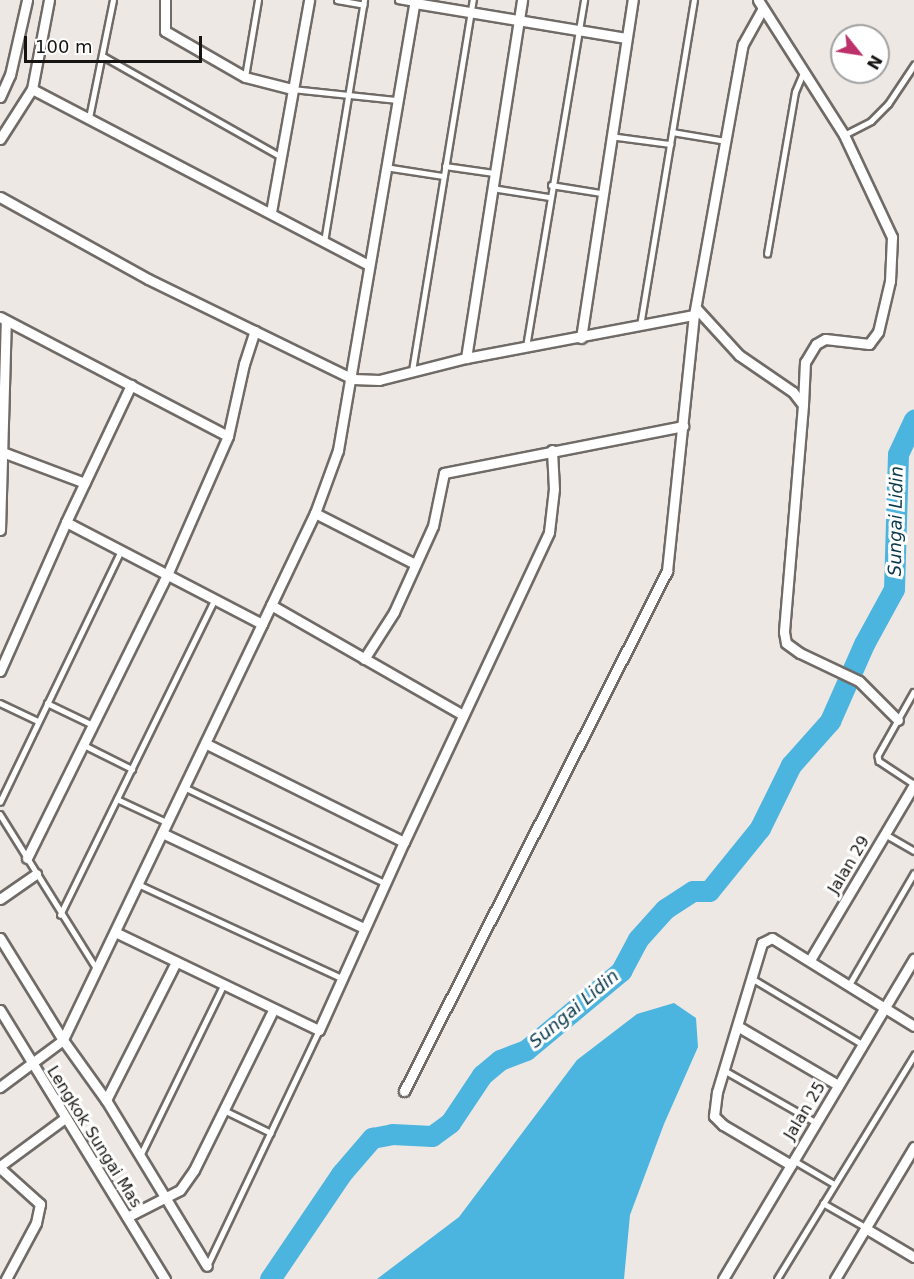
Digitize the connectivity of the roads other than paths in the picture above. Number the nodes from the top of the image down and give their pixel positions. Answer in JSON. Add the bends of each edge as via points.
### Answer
{"nodes":[{"id":1,"x":27,"y":0,"type":"edge"},
{"id":2,"x":49,"y":0,"type":"edge"},
{"id":3,"x":113,"y":0,"type":"edge"},
{"id":4,"x":165,"y":0,"type":"edge"},
{"id":5,"x":258,"y":0,"type":"edge"},
{"id":6,"x":309,"y":0,"type":"edge"},
{"id":7,"x":337,"y":0,"type":"edge"},
{"id":8,"x":398,"y":0,"type":"edge"},
{"id":9,"x":473,"y":0,"type":"edge"},
{"id":10,"x":522,"y":0,"type":"edge"},
{"id":11,"x":584,"y":0,"type":"edge"},
{"id":12,"x":633,"y":0,"type":"edge"},
{"id":13,"x":694,"y":0,"type":"edge"},
{"id":14,"x":364,"y":2,"type":"edge"},
{"id":15,"x":415,"y":2,"type":"edge"},
{"id":16,"x":761,"y":4,"type":"edge"},
{"id":17,"x":471,"y":12,"type":"junction"},
{"id":18,"x":519,"y":20,"type":"junction"},
{"id":19,"x":578,"y":30,"type":"junction"},
{"id":20,"x":626,"y":38,"type":"junction"},
{"id":21,"x":103,"y":56,"type":"junction"},
{"id":22,"x":914,"y":65,"type":"edge"},
{"id":23,"x":803,"y":73,"type":"junction"},
{"id":24,"x":245,"y":77,"type":"junction"},
{"id":25,"x":32,"y":89,"type":"junction"},
{"id":26,"x":292,"y":89,"type":"junction"},
{"id":27,"x":350,"y":94,"type":"junction"},
{"id":28,"x":0,"y":97,"type":"edge"},
{"id":29,"x":397,"y":100,"type":"junction"},
{"id":30,"x":89,"y":118,"type":"junction"},
{"id":31,"x":672,"y":132,"type":"junction"},
{"id":32,"x":610,"y":135,"type":"junction"},
{"id":33,"x":844,"y":135,"type":"junction"},
{"id":34,"x":0,"y":140,"type":"edge"},
{"id":35,"x":726,"y":141,"type":"junction"},
{"id":36,"x":670,"y":144,"type":"junction"},
{"id":37,"x":282,"y":157,"type":"junction"},
{"id":38,"x":445,"y":166,"type":"junction"},
{"id":39,"x":385,"y":167,"type":"junction"},
{"id":40,"x":494,"y":173,"type":"junction"},
{"id":41,"x":443,"y":176,"type":"junction"},
{"id":42,"x":551,"y":185,"type":"junction"},
{"id":43,"x":492,"y":188,"type":"junction"},
{"id":44,"x":601,"y":193,"type":"junction"},
{"id":45,"x":0,"y":197,"type":"edge"},
{"id":46,"x":549,"y":197,"type":"junction"},
{"id":47,"x":271,"y":212,"type":"junction"},
{"id":48,"x":324,"y":242,"type":"junction"},
{"id":49,"x":766,"y":254,"type":"dead end"},
{"id":50,"x":367,"y":264,"type":"junction"},
{"id":51,"x":695,"y":311,"type":"junction"},
{"id":52,"x":3,"y":319,"type":"edge"},
{"id":53,"x":639,"y":328,"type":"junction"},
{"id":54,"x":255,"y":331,"type":"junction"},
{"id":55,"x":581,"y":338,"type":"junction"},
{"id":56,"x":526,"y":350,"type":"junction"},
{"id":57,"x":466,"y":358,"type":"junction"},
{"id":58,"x":412,"y":371,"type":"junction"},
{"id":59,"x":353,"y":379,"type":"junction"},
{"id":60,"x":131,"y":385,"type":"junction"},
{"id":61,"x":803,"y":405,"type":"junction"},
{"id":62,"x":683,"y":426,"type":"junction"},
{"id":63,"x":228,"y":436,"type":"junction"},
{"id":64,"x":552,"y":450,"type":"junction"},
{"id":65,"x":5,"y":453,"type":"junction"},
{"id":66,"x":85,"y":483,"type":"junction"},
{"id":67,"x":315,"y":513,"type":"junction"},
{"id":68,"x":66,"y":522,"type":"junction"},
{"id":69,"x":0,"y":530,"type":"edge"},
{"id":70,"x":121,"y":551,"type":"junction"},
{"id":71,"x":413,"y":563,"type":"junction"},
{"id":72,"x":167,"y":575,"type":"junction"},
{"id":73,"x":214,"y":600,"type":"junction"},
{"id":74,"x":271,"y":606,"type":"junction"},
{"id":75,"x":262,"y":624,"type":"junction"},
{"id":76,"x":364,"y":659,"type":"junction"},
{"id":77,"x":0,"y":671,"type":"edge"},
{"id":78,"x":914,"y":692,"type":"edge"},
{"id":79,"x":0,"y":703,"type":"edge"},
{"id":80,"x":47,"y":703,"type":"junction"},
{"id":81,"x":463,"y":715,"type":"junction"},
{"id":82,"x":898,"y":720,"type":"junction"},
{"id":83,"x":38,"y":721,"type":"junction"},
{"id":84,"x":94,"y":725,"type":"junction"},
{"id":85,"x":205,"y":743,"type":"junction"},
{"id":86,"x":84,"y":745,"type":"junction"},
{"id":87,"x":132,"y":769,"type":"junction"},
{"id":88,"x":914,"y":784,"type":"edge"},
{"id":89,"x":184,"y":787,"type":"junction"},
{"id":90,"x":117,"y":799,"type":"junction"},
{"id":91,"x":0,"y":802,"type":"edge"},
{"id":92,"x":0,"y":814,"type":"edge"},
{"id":93,"x":167,"y":822,"type":"junction"},
{"id":94,"x":162,"y":833,"type":"junction"},
{"id":95,"x":885,"y":834,"type":"junction"},
{"id":96,"x":404,"y":842,"type":"junction"},
{"id":97,"x":914,"y":851,"type":"edge"},
{"id":98,"x":27,"y":858,"type":"junction"},
{"id":99,"x":36,"y":874,"type":"junction"},
{"id":100,"x":913,"y":875,"type":"edge"},
{"id":101,"x":138,"y":884,"type":"junction"},
{"id":102,"x":385,"y":884,"type":"junction"},
{"id":103,"x":0,"y":899,"type":"edge"},
{"id":104,"x":60,"y":915,"type":"junction"},
{"id":105,"x":364,"y":928,"type":"junction"},
{"id":106,"x":115,"y":932,"type":"junction"},
{"id":107,"x":0,"y":938,"type":"edge"},
{"id":108,"x":914,"y":959,"type":"edge"},
{"id":109,"x":810,"y":960,"type":"junction"},
{"id":110,"x":176,"y":962,"type":"junction"},
{"id":111,"x":97,"y":969,"type":"junction"},
{"id":112,"x":341,"y":978,"type":"junction"},
{"id":113,"x":753,"y":980,"type":"junction"},
{"id":114,"x":849,"y":985,"type":"junction"},
{"id":115,"x":223,"y":986,"type":"junction"},
{"id":116,"x":885,"y":1008,"type":"junction"},
{"id":117,"x":0,"y":1010,"type":"edge"},
{"id":118,"x":273,"y":1010,"type":"junction"},
{"id":119,"x":914,"y":1026,"type":"edge"},
{"id":120,"x":739,"y":1028,"type":"junction"},
{"id":121,"x":319,"y":1030,"type":"junction"},
{"id":122,"x":63,"y":1040,"type":"junction"},
{"id":123,"x":862,"y":1044,"type":"junction"},
{"id":124,"x":914,"y":1055,"type":"edge"},
{"id":125,"x":31,"y":1065,"type":"junction"},
{"id":126,"x":724,"y":1070,"type":"junction"},
{"id":127,"x":838,"y":1084,"type":"junction"},
{"id":128,"x":1,"y":1085,"type":"edge"},
{"id":129,"x":404,"y":1091,"type":"dead end"},
{"id":130,"x":106,"y":1100,"type":"junction"},
{"id":131,"x":224,"y":1110,"type":"junction"},
{"id":132,"x":65,"y":1118,"type":"junction"},
{"id":133,"x":815,"y":1122,"type":"junction"},
{"id":134,"x":271,"y":1133,"type":"junction"},
{"id":135,"x":914,"y":1147,"type":"edge"},
{"id":136,"x":140,"y":1157,"type":"junction"},
{"id":137,"x":911,"y":1160,"type":"edge"},
{"id":138,"x":792,"y":1162,"type":"junction"},
{"id":139,"x":0,"y":1167,"type":"edge"},
{"id":140,"x":834,"y":1184,"type":"junction"},
{"id":141,"x":164,"y":1199,"type":"junction"},
{"id":142,"x":823,"y":1203,"type":"junction"},
{"id":143,"x":127,"y":1217,"type":"junction"},
{"id":144,"x":865,"y":1228,"type":"junction"},
{"id":145,"x":914,"y":1257,"type":"edge"},
{"id":146,"x":207,"y":1266,"type":"joint"},
{"id":147,"x":158,"y":1270,"type":"junction"},
{"id":148,"x":6,"y":1279,"type":"edge"},
{"id":149,"x":152,"y":1279,"type":"edge"},
{"id":150,"x":165,"y":1279,"type":"edge"},
{"id":151,"x":723,"y":1279,"type":"edge"},
{"id":152,"x":777,"y":1279,"type":"edge"},
{"id":153,"x":835,"y":1279,"type":"edge"}],
"edges":[{"from":1,"to":28,"type":"street","via":[[10,75]]},
{"from":2,"to":25,"type":"street"},
{"from":3,"to":21,"type":"lane"},
{"from":4,"to":24,"type":"street","via":[[165,31]]},
{"from":5,"to":24,"type":"lane"},
{"from":6,"to":26,"type":"street"},
{"from":7,"to":14,"type":"lane"},
{"from":8,"to":15,"type":"lane"},
{"from":9,"to":17,"type":"lane"},
{"from":10,"to":18,"type":"street"},
{"from":11,"to":19,"type":"lane"},
{"from":12,"to":20,"type":"street"},
{"from":13,"to":31,"type":"lane"},
{"from":14,"to":27,"type":"lane"},
{"from":15,"to":17,"type":"street"},
{"from":15,"to":29,"type":"street"},
{"from":16,"to":23,"type":"street"},
{"from":16,"to":35,"type":"street","via":[[743,44]]},
{"from":17,"to":18,"type":"street"},
{"from":17,"to":38,"type":"lane"},
{"from":18,"to":19,"type":"street"},
{"from":18,"to":40,"type":"street"},
{"from":19,"to":20,"type":"street"},
{"from":19,"to":42,"type":"lane"},
{"from":20,"to":32,"type":"street"},
{"from":21,"to":30,"type":"lane"},
{"from":21,"to":37,"type":"lane"},
{"from":22,"to":33,"type":"lane","via":[[888,104],[871,121]]},
{"from":23,"to":33,"type":"street"},
{"from":23,"to":49,"type":"lane","via":[[795,92]]},
{"from":24,"to":26,"type":"street"},
{"from":25,"to":30,"type":"street"},
{"from":25,"to":34,"type":"street"},
{"from":26,"to":27,"type":"lane"},
{"from":26,"to":37,"type":"street"},
{"from":27,"to":29,"type":"lane"},
{"from":27,"to":48,"type":"lane"},
{"from":29,"to":39,"type":"street"},
{"from":30,"to":47,"type":"street"},
{"from":31,"to":35,"type":"lane"},
{"from":31,"to":36,"type":"lane"},
{"from":32,"to":36,"type":"lane"},
{"from":32,"to":44,"type":"street"},
{"from":33,"to":61,"type":"street","via":[[892,237],[890,281],[878,332],[869,344],[825,339],[810,349],[805,362]]},
{"from":35,"to":51,"type":"street"},
{"from":36,"to":53,"type":"lane"},
{"from":37,"to":47,"type":"street"},
{"from":38,"to":40,"type":"lane"},
{"from":38,"to":41,"type":"lane"},
{"from":39,"to":41,"type":"lane"},
{"from":39,"to":50,"type":"street"},
{"from":40,"to":43,"type":"street"},
{"from":41,"to":58,"type":"lane"},
{"from":42,"to":44,"type":"lane"},
{"from":42,"to":46,"type":"lane"},
{"from":43,"to":46,"type":"lane"},
{"from":43,"to":57,"type":"street"},
{"from":44,"to":55,"type":"street"},
{"from":45,"to":54,"type":"street","via":[[148,279]]},
{"from":46,"to":56,"type":"lane"},
{"from":47,"to":48,"type":"street"},
{"from":48,"to":50,"type":"street"},
{"from":50,"to":59,"type":"street"},
{"from":51,"to":53,"type":"street"},
{"from":51,"to":61,"type":"street","via":[[739,355],[793,392]]},
{"from":51,"to":62,"type":"street"},
{"from":52,"to":60,"type":"street"},
{"from":52,"to":65,"type":"street"},
{"from":53,"to":55,"type":"street"},
{"from":54,"to":59,"type":"street"},
{"from":54,"to":63,"type":"street"},
{"from":55,"to":56,"type":"street"},
{"from":56,"to":57,"type":"street"},
{"from":57,"to":58,"type":"street"},
{"from":58,"to":59,"type":"street","via":[[379,380]]},
{"from":59,"to":67,"type":"street","via":[[338,450]]},
{"from":60,"to":63,"type":"street"},
{"from":60,"to":66,"type":"street"},
{"from":61,"to":82,"type":"street","via":[[784,632],[791,648],[860,681]]},
{"from":62,"to":64,"type":"street"},
{"from":62,"to":129,"type":"street","via":[[667,571]]},
{"from":63,"to":72,"type":"street"},
{"from":64,"to":71,"type":"street","via":[[444,473],[433,526]]},
{"from":64,"to":81,"type":"street","via":[[554,489],[549,532]]},
{"from":65,"to":66,"type":"street"},
{"from":65,"to":69,"type":"street"},
{"from":66,"to":68,"type":"street"},
{"from":67,"to":71,"type":"street"},
{"from":67,"to":74,"type":"street"},
{"from":68,"to":70,"type":"street"},
{"from":68,"to":77,"type":"street"},
{"from":70,"to":72,"type":"street"},
{"from":70,"to":80,"type":"lane"},
{"from":71,"to":76,"type":"street","via":[[394,612]]},
{"from":72,"to":73,"type":"street"},
{"from":72,"to":84,"type":"street"},
{"from":73,"to":75,"type":"street"},
{"from":73,"to":87,"type":"lane"},
{"from":74,"to":75,"type":"street"},
{"from":74,"to":76,"type":"street"},
{"from":75,"to":85,"type":"street"},
{"from":76,"to":81,"type":"street"},
{"from":78,"to":82,"type":"lane"},
{"from":79,"to":83,"type":"lane"},
{"from":80,"to":83,"type":"lane"},
{"from":80,"to":84,"type":"lane"},
{"from":81,"to":96,"type":"street"},
{"from":82,"to":88,"type":"lane","via":[[881,748],[879,762]]},
{"from":83,"to":91,"type":"lane"},
{"from":84,"to":86,"type":"street"},
{"from":85,"to":89,"type":"street"},
{"from":85,"to":96,"type":"street"},
{"from":86,"to":87,"type":"lane"},
{"from":86,"to":98,"type":"street"},
{"from":87,"to":90,"type":"lane"},
{"from":88,"to":95,"type":"street","name":"Jalan 29"},
{"from":89,"to":93,"type":"street"},
{"from":89,"to":102,"type":"lane"},
{"from":90,"to":93,"type":"lane"},
{"from":90,"to":104,"type":"lane"},
{"from":92,"to":98,"type":"lane"},
{"from":93,"to":94,"type":"street"},
{"from":94,"to":101,"type":"street"},
{"from":94,"to":105,"type":"street"},
{"from":95,"to":97,"type":"lane"},
{"from":95,"to":109,"type":"street","name":"Jalan 29"},
{"from":96,"to":102,"type":"street"},
{"from":98,"to":99,"type":"lane"},
{"from":99,"to":103,"type":"street"},
{"from":99,"to":104,"type":"lane"},
{"from":100,"to":114,"type":"lane"},
{"from":101,"to":106,"type":"street"},
{"from":101,"to":112,"type":"lane"},
{"from":102,"to":105,"type":"street"},
{"from":104,"to":111,"type":"lane"},
{"from":105,"to":112,"type":"street"},
{"from":106,"to":110,"type":"street"},
{"from":106,"to":111,"type":"street"},
{"from":107,"to":122,"type":"street"},
{"from":108,"to":116,"type":"street","name":"Jalan 25"},
{"from":109,"to":113,"type":"street","via":[[767,938]]},
{"from":109,"to":114,"type":"street"},
{"from":110,"to":115,"type":"street"},
{"from":110,"to":130,"type":"street"},
{"from":111,"to":122,"type":"street"},
{"from":112,"to":121,"type":"street"},
{"from":113,"to":120,"type":"street"},
{"from":113,"to":123,"type":"lane"},
{"from":114,"to":116,"type":"street"},
{"from":115,"to":118,"type":"street"},
{"from":115,"to":136,"type":"lane"},
{"from":116,"to":119,"type":"street"},
{"from":116,"to":123,"type":"street","name":"Jalan 25"},
{"from":117,"to":125,"type":"street","name":"Lengkok Sungai Mas"},
{"from":118,"to":121,"type":"street"},
{"from":118,"to":131,"type":"street"},
{"from":120,"to":126,"type":"street"},
{"from":120,"to":127,"type":"street"},
{"from":121,"to":134,"type":"lane"},
{"from":122,"to":125,"type":"street"},
{"from":122,"to":130,"type":"street"},
{"from":123,"to":127,"type":"street","name":"Jalan 25"},
{"from":124,"to":140,"type":"lane"},
{"from":125,"to":128,"type":"street"},
{"from":125,"to":132,"type":"street","name":"Lengkok Sungai Mas"},
{"from":126,"to":133,"type":"lane"},
{"from":126,"to":138,"type":"street","via":[[714,1116],[723,1125]]},
{"from":127,"to":133,"type":"street","name":"Jalan 25"},
{"from":130,"to":136,"type":"street"},
{"from":131,"to":134,"type":"lane"},
{"from":131,"to":141,"type":"street","via":[[194,1170],[180,1190]]},
{"from":132,"to":139,"type":"street"},
{"from":132,"to":143,"type":"street","name":"Lengkok Sungai Mas"},
{"from":133,"to":138,"type":"street","name":"Jalan 25"},
{"from":134,"to":146,"type":"lane"},
{"from":135,"to":137,"type":"street"},
{"from":136,"to":141,"type":"street"},
{"from":137,"to":144,"type":"street"},
{"from":138,"to":140,"type":"lane"},
{"from":138,"to":151,"type":"street","name":"Jalan 25"},
{"from":139,"to":148,"type":"street","via":[[40,1204],[36,1223]]},
{"from":140,"to":142,"type":"lane"},
{"from":141,"to":143,"type":"street"},
{"from":141,"to":146,"type":"street"},
{"from":142,"to":144,"type":"lane"},
{"from":142,"to":152,"type":"lane"},
{"from":143,"to":147,"type":"street","name":"Lengkok Sungai Mas"},
{"from":144,"to":145,"type":"street"},
{"from":144,"to":153,"type":"street"},
{"from":147,"to":149,"type":"street"},
{"from":147,"to":150,"type":"street","name":"Lengkok Sungai Mas"}]}
